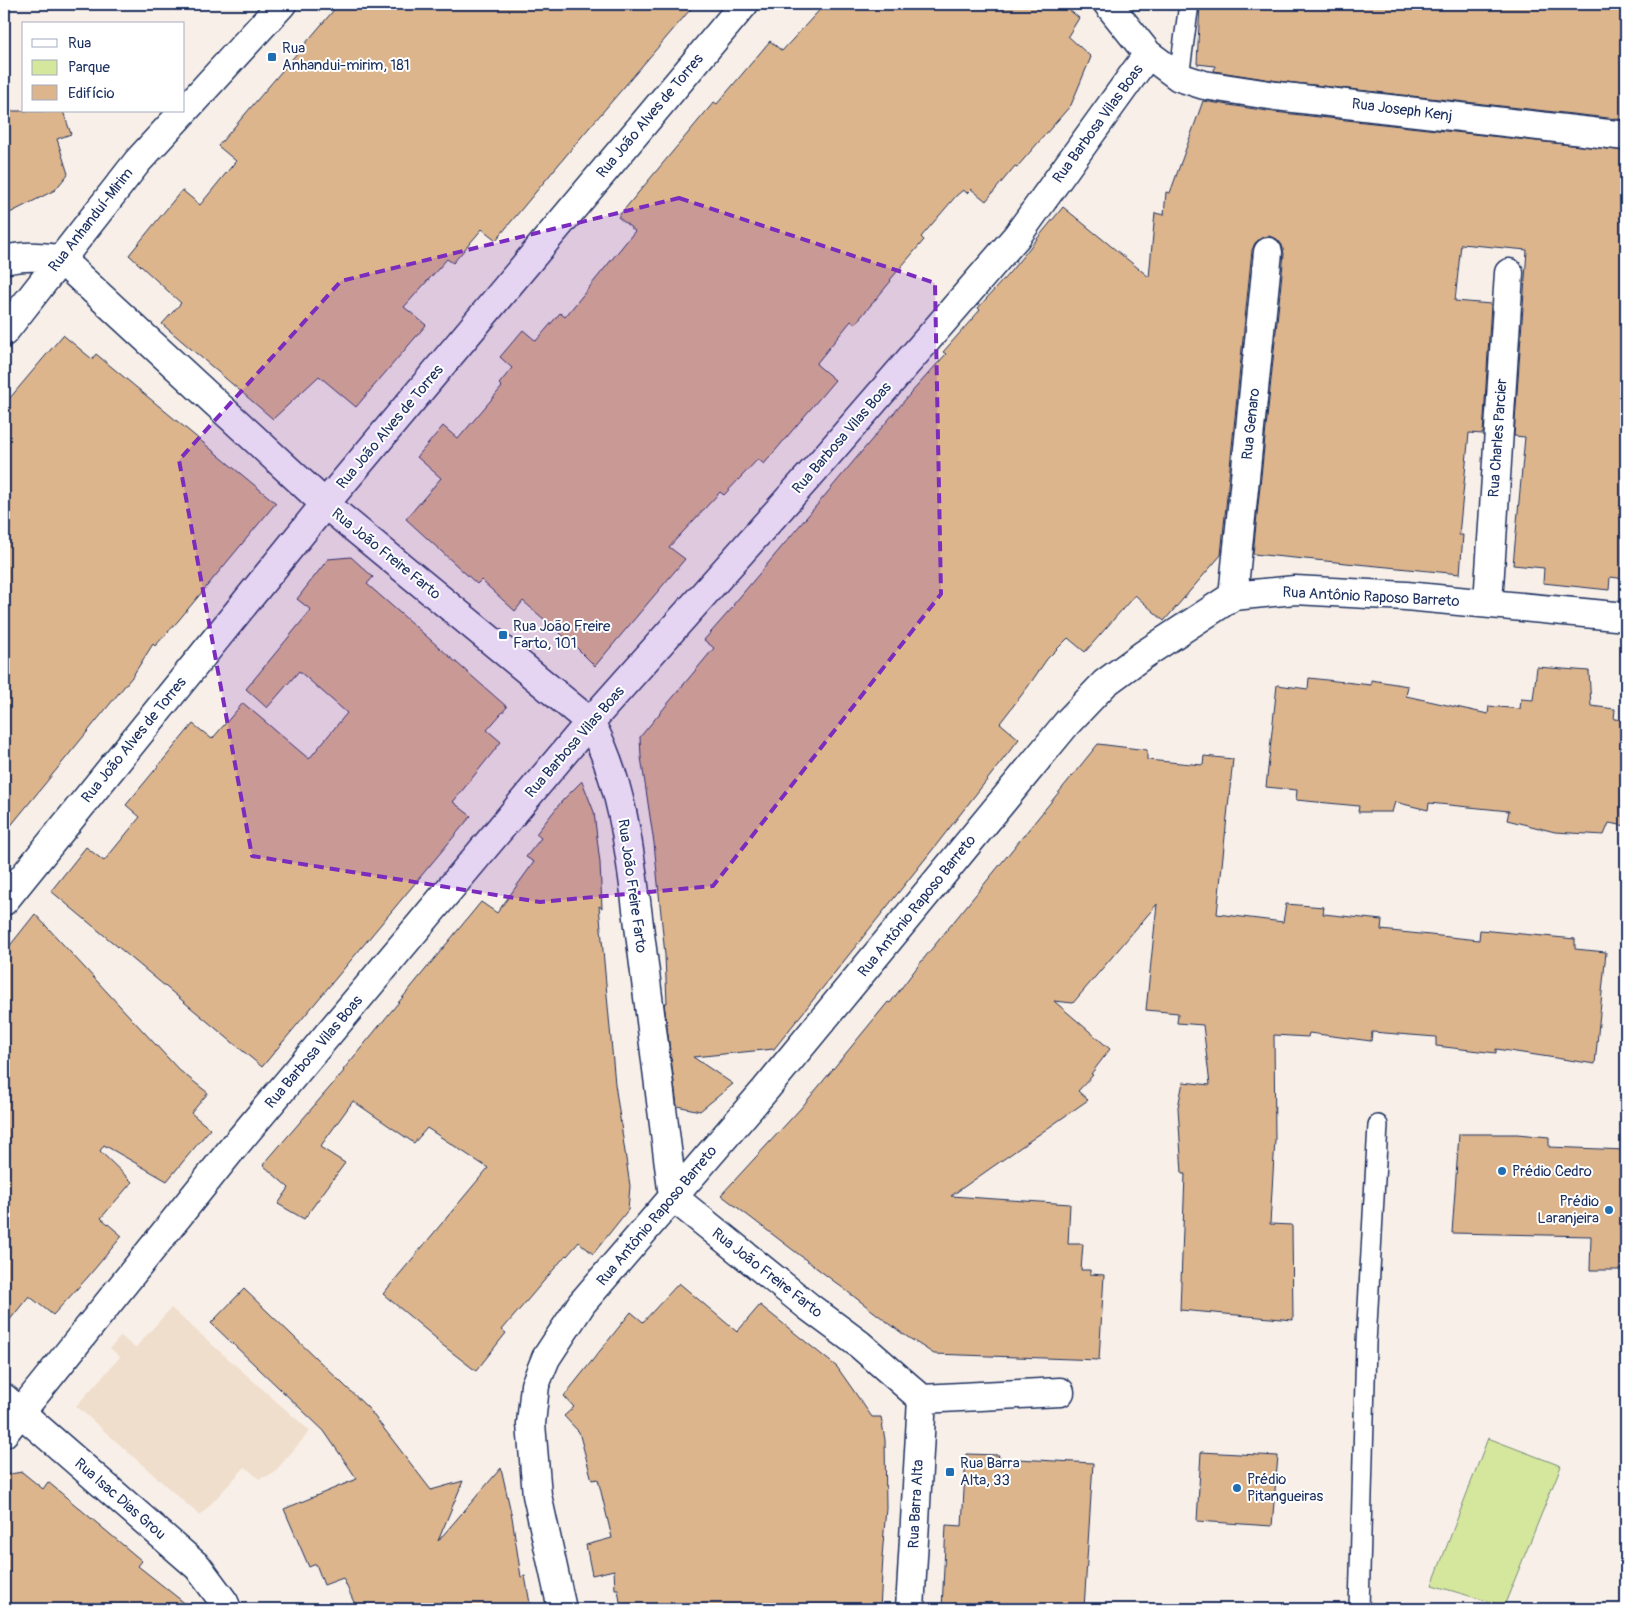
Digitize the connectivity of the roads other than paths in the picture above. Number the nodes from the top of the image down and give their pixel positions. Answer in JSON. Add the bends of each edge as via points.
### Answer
{"nodes":[{"id":1,"x":282,"y":4,"type":"edge"},
{"id":2,"x":744,"y":4,"type":"edge"},
{"id":3,"x":1108,"y":4,"type":"edge"},
{"id":4,"x":1189,"y":4,"type":"edge"},
{"id":5,"x":1148,"y":54,"type":"junction"},
{"id":6,"x":1179,"y":77,"type":"junction"},
{"id":7,"x":185,"y":110,"type":"edge"},
{"id":8,"x":183,"y":112,"type":"edge"},
{"id":9,"x":1626,"y":136,"type":"edge"},
{"id":10,"x":1268,"y":252,"type":"dead end"},
{"id":11,"x":60,"y":259,"type":"junction"},
{"id":12,"x":4,"y":260,"type":"edge"},
{"id":13,"x":1509,"y":273,"type":"dead end"},
{"id":14,"x":4,"y":332,"type":"edge"},
{"id":15,"x":326,"y":504,"type":"junction"},
{"id":16,"x":1233,"y":596,"type":"junction"},
{"id":17,"x":1488,"y":603,"type":"junction"},
{"id":18,"x":1626,"y":617,"type":"edge"},
{"id":19,"x":590,"y":722,"type":"junction"},
{"id":20,"x":4,"y":901,"type":"edge"},
{"id":21,"x":1378,"y":1125,"type":"dead end"},
{"id":22,"x":673,"y":1197,"type":"junction"},
{"id":23,"x":1060,"y":1392,"type":"dead end"},
{"id":24,"x":922,"y":1399,"type":"junction"},
{"id":25,"x":12,"y":1405,"type":"edge"},
{"id":26,"x":4,"y":1433,"type":"edge"},
{"id":27,"x":226,"y":1609,"type":"edge"},
{"id":28,"x":562,"y":1609,"type":"edge"},
{"id":29,"x":910,"y":1609,"type":"edge"},
{"id":30,"x":1359,"y":1609,"type":"edge"}],
"edges":[{"from":1,"to":7,"type":"street","name":"Rua Anhanduí-Mirim"},
{"from":2,"to":15,"type":"street","name":"Rua João Alves de Torres"},
{"from":3,"to":5,"type":"street","name":"Rua Joseph Kenj"},
{"from":4,"to":6,"type":"lane"},
{"from":5,"to":6,"type":"street","name":"Rua Joseph Kenj"},
{"from":5,"to":19,"type":"street","name":"Rua Barbosa Vilas Boas","via":[[1017,236]]},
{"from":6,"to":9,"type":"street","name":"Rua Joseph Kenj","via":[[1204,85],[1276,96]]},
{"from":8,"to":11,"type":"street","name":"Rua Anhanduí-Mirim","via":[[138,161]]},
{"from":10,"to":16,"type":"street","name":"Rua Genaro"},
{"from":11,"to":12,"type":"street","via":[[40,256]]},
{"from":11,"to":14,"type":"street","name":"Rua Anhanduí-Mirim"},
{"from":11,"to":15,"type":"street","name":"Rua João Freire Farto"},
{"from":13,"to":17,"type":"street","name":"Rua Charles Parcier"},
{"from":15,"to":19,"type":"street","name":"Rua João Freire Farto"},
{"from":15,"to":20,"type":"street","name":"Rua João Alves de Torres"},
{"from":16,"to":17,"type":"street","name":"Rua Antônio Raposo Barreto","via":[[1295,590]]},
{"from":16,"to":22,"type":"street","name":"Rua Antônio Raposo Barreto","via":[[1105,683],[1067,723]]},
{"from":17,"to":18,"type":"street","name":"Rua Antônio Raposo Barreto"},
{"from":19,"to":22,"type":"street","name":"Rua João Freire Farto","via":[[611,771],[628,841]]},
{"from":19,"to":25,"type":"street","name":"Rua Barbosa Vilas Boas","via":[[232,1149]]},
{"from":21,"to":30,"type":"lane","via":[[1366,1343]]},
{"from":22,"to":24,"type":"street","name":"Rua João Freire Farto","via":[[865,1349]]},
{"from":22,"to":28,"type":"street","name":"Rua Antônio Raposo Barreto","via":[[582,1303],[546,1358],[535,1385],[531,1424],[537,1495]]},
{"from":23,"to":24,"type":"street"},
{"from":24,"to":29,"type":"street","name":"Rua Barra Alta"},
{"from":25,"to":26,"type":"street","name":"Rua Barbosa Vilas Boas"},
{"from":25,"to":27,"type":"street","name":"Rua Isac Dias Grou","via":[[198,1567]]}]}
